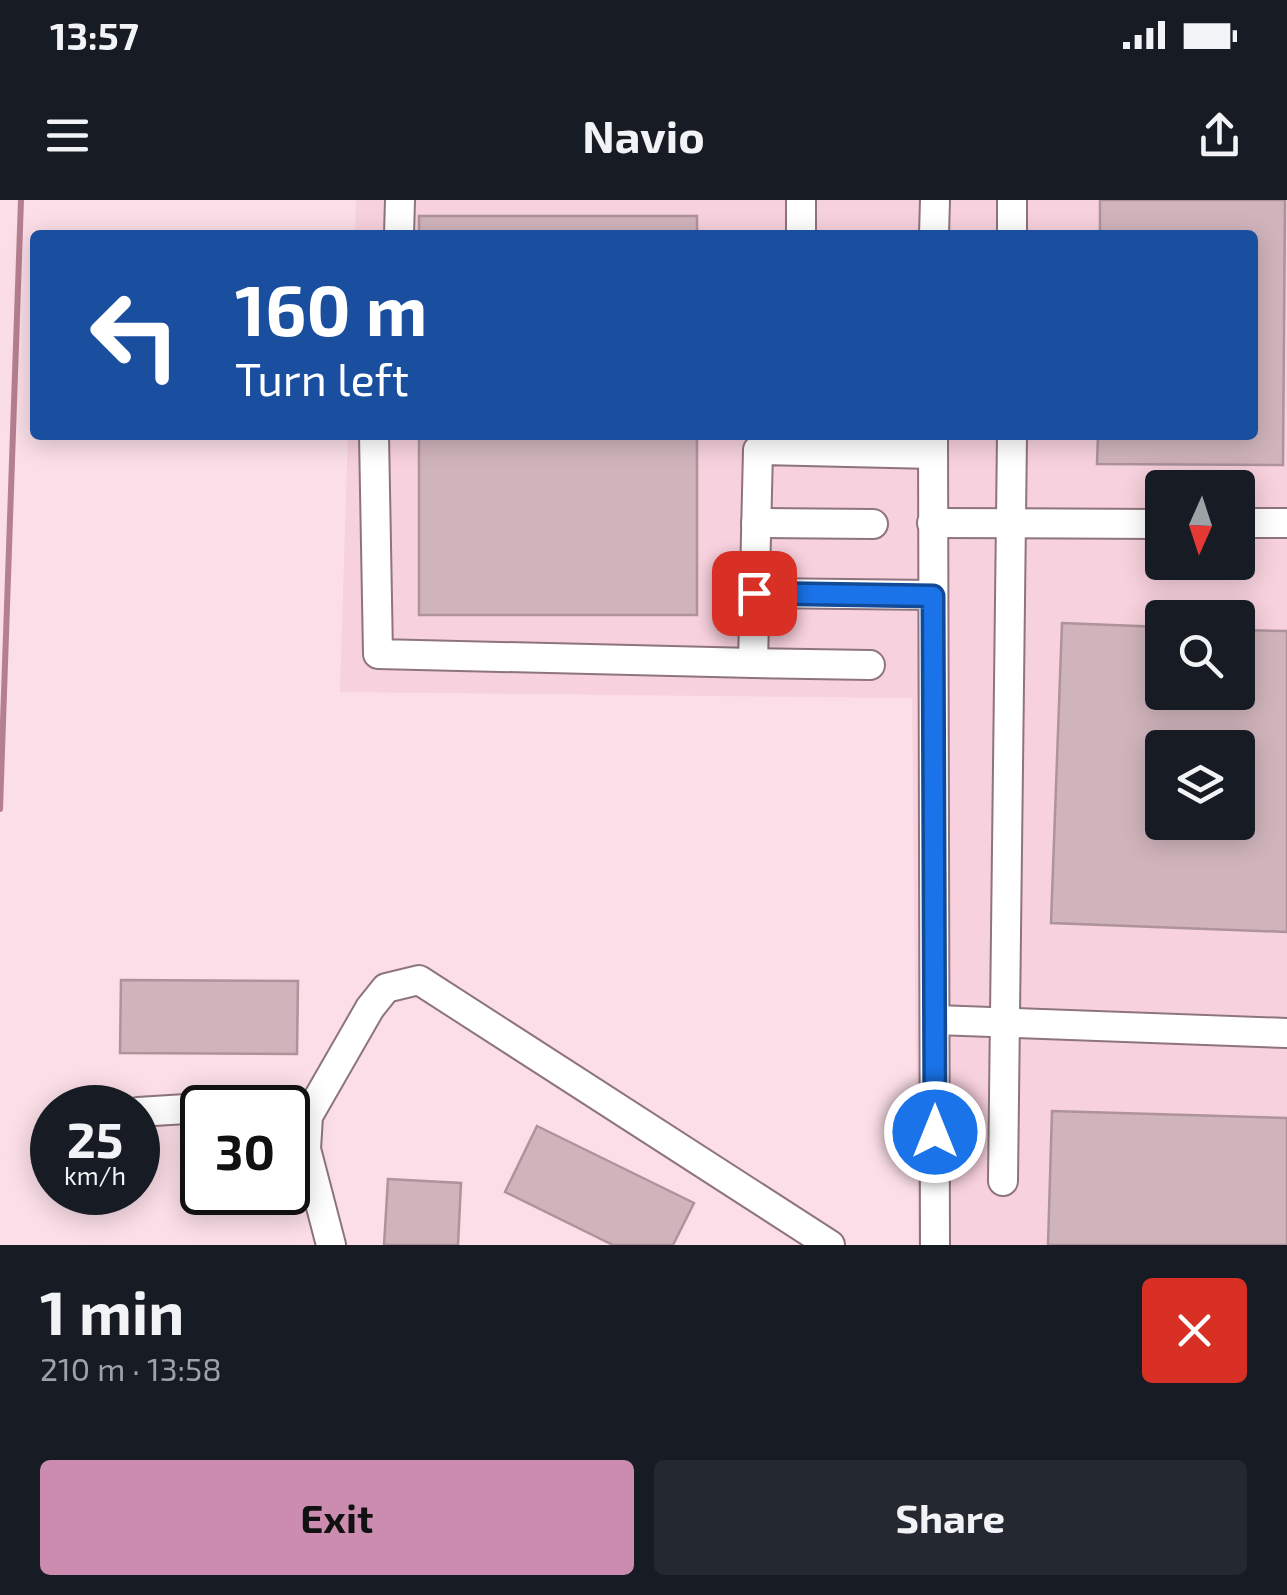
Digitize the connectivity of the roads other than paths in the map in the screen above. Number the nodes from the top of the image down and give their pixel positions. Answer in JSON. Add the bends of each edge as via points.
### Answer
{"nodes":[{"id":1,"x":400,"y":200,"type":"edge"},
{"id":2,"x":801,"y":200,"type":"edge"},
{"id":3,"x":934,"y":200,"type":"edge"},
{"id":4,"x":1012,"y":200,"type":"edge"},
{"id":5,"x":399,"y":230,"type":"edge"},
{"id":6,"x":801,"y":230,"type":"edge"},
{"id":7,"x":934,"y":230,"type":"edge"},
{"id":8,"x":1012,"y":230,"type":"edge"},
{"id":9,"x":374,"y":440,"type":"edge"},
{"id":10,"x":1012,"y":440,"type":"edge"},
{"id":11,"x":800,"y":443,"type":"edge"},
{"id":12,"x":933,"y":445,"type":"edge"},
{"id":13,"x":932,"y":523,"type":"junction"},
{"id":14,"x":1255,"y":523,"type":"edge"},
{"id":15,"x":1287,"y":523,"type":"edge"},
{"id":16,"x":756,"y":524,"type":"junction"},
{"id":17,"x":873,"y":524,"type":"dead end"},
{"id":18,"x":1145,"y":524,"type":"edge"},
{"id":19,"x":1012,"y":526,"type":"junction"},
{"id":20,"x":754,"y":593,"type":"junction"},
{"id":21,"x":933,"y":596,"type":"junction"},
{"id":22,"x":753,"y":663,"type":"junction"},
{"id":23,"x":870,"y":665,"type":"dead end"},
{"id":24,"x":936,"y":1020,"type":"junction"},
{"id":25,"x":1004,"y":1022,"type":"junction"},
{"id":26,"x":1287,"y":1033,"type":"edge"},
{"id":27,"x":310,"y":1096,"type":"edge"},
{"id":28,"x":310,"y":1164,"type":"edge"},
{"id":29,"x":1003,"y":1181,"type":"dead end"},
{"id":30,"x":331,"y":1245,"type":"edge"},
{"id":31,"x":830,"y":1245,"type":"edge"},
{"id":32,"x":934,"y":1245,"type":"edge"}],
"edges":[{"from":1,"to":5,"type":"street"},
{"from":2,"to":6,"type":"street"},
{"from":3,"to":7,"type":"street"},
{"from":4,"to":8,"type":"street"},
{"from":9,"to":22,"type":"street","via":[[378,654]]},
{"from":10,"to":19,"type":"street"},
{"from":11,"to":12,"type":"street"},
{"from":11,"to":16,"type":"street","via":[[758,450]]},
{"from":12,"to":13,"type":"street"},
{"from":13,"to":19,"type":"street"},
{"from":13,"to":21,"type":"street"},
{"from":14,"to":15,"type":"street"},
{"from":16,"to":17,"type":"street"},
{"from":16,"to":20,"type":"street"},
{"from":18,"to":19,"type":"street"},
{"from":19,"to":25,"type":"street"},
{"from":20,"to":21,"type":"street"},
{"from":20,"to":22,"type":"street"},
{"from":21,"to":24,"type":"street"},
{"from":22,"to":23,"type":"street"},
{"from":24,"to":25,"type":"street"},
{"from":24,"to":32,"type":"street"},
{"from":25,"to":26,"type":"street"},
{"from":25,"to":29,"type":"street"},
{"from":27,"to":31,"type":"street","via":[[386,988],[419,980]]},
{"from":28,"to":30,"type":"street"}]}
